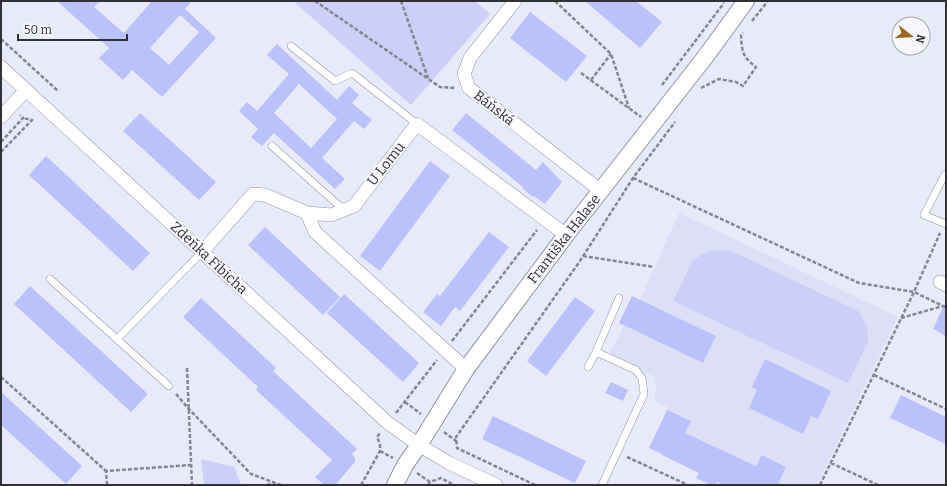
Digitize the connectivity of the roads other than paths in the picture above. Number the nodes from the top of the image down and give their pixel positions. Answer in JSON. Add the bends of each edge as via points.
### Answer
{"nodes":[{"id":1,"x":515,"y":1,"type":"edge"},
{"id":2,"x":746,"y":1,"type":"edge"},
{"id":3,"x":291,"y":46,"type":"dead end"},
{"id":4,"x":1,"y":67,"type":"edge"},
{"id":5,"x":26,"y":90,"type":"junction"},
{"id":6,"x":1,"y":117,"type":"edge"},
{"id":7,"x":417,"y":124,"type":"junction"},
{"id":8,"x":272,"y":146,"type":"dead end"},
{"id":9,"x":946,"y":174,"type":"edge"},
{"id":10,"x":601,"y":191,"type":"junction"},
{"id":11,"x":344,"y":210,"type":"junction"},
{"id":12,"x":307,"y":213,"type":"junction"},
{"id":13,"x":945,"y":224,"type":"edge"},
{"id":14,"x":566,"y":235,"type":"junction"},
{"id":15,"x":202,"y":252,"type":"junction"},
{"id":16,"x":50,"y":279,"type":"dead end"},
{"id":17,"x":619,"y":298,"type":"dead end"},
{"id":18,"x":117,"y":339,"type":"junction"},
{"id":19,"x":596,"y":352,"type":"junction"},
{"id":20,"x":588,"y":367,"type":"dead end"},
{"id":21,"x":466,"y":369,"type":"junction"},
{"id":22,"x":169,"y":386,"type":"road end"},
{"id":23,"x":419,"y":445,"type":"junction"},
{"id":24,"x":395,"y":485,"type":"edge"},
{"id":25,"x":496,"y":485,"type":"edge"},
{"id":26,"x":602,"y":485,"type":"edge"}],
"edges":[{"from":1,"to":10,"type":"street","name":"Báňská","via":[[470,58],[464,74],[469,88]]},
{"from":2,"to":10,"type":"street","name":"Františka Halase"},
{"from":3,"to":7,"type":"lane","via":[[335,81],[352,73]]},
{"from":4,"to":5,"type":"street","name":"Zdeňka Fibicha"},
{"from":5,"to":6,"type":"street"},
{"from":5,"to":15,"type":"street","name":"Zdeňka Fibicha"},
{"from":7,"to":11,"type":"street","name":"U Lomu","via":[[354,206]]},
{"from":7,"to":14,"type":"street"},
{"from":8,"to":11,"type":"lane"},
{"from":9,"to":13,"type":"lane","via":[[924,215]]},
{"from":10,"to":14,"type":"street","name":"Františka Halase"},
{"from":11,"to":12,"type":"street","name":"U Lomu","via":[[331,215]]},
{"from":12,"to":15,"type":"street","name":"U Lomu","via":[[265,195],[253,194]]},
{"from":12,"to":21,"type":"street","via":[[315,232]]},
{"from":14,"to":21,"type":"street","name":"Františka Halase"},
{"from":15,"to":18,"type":"lane"},
{"from":15,"to":23,"type":"street","name":"Zdeňka Fibicha","via":[[388,423]]},
{"from":16,"to":18,"type":"lane"},
{"from":17,"to":19,"type":"lane"},
{"from":18,"to":22,"type":"lane"},
{"from":19,"to":20,"type":"lane"},
{"from":19,"to":26,"type":"lane","via":[[636,370],[642,378],[644,394]]},
{"from":21,"to":23,"type":"street","name":"Františka Halase"},
{"from":23,"to":24,"type":"street","name":"Františka Halase"},
{"from":23,"to":25,"type":"street","name":"Zdeňka Fibicha","via":[[449,463]]}]}
